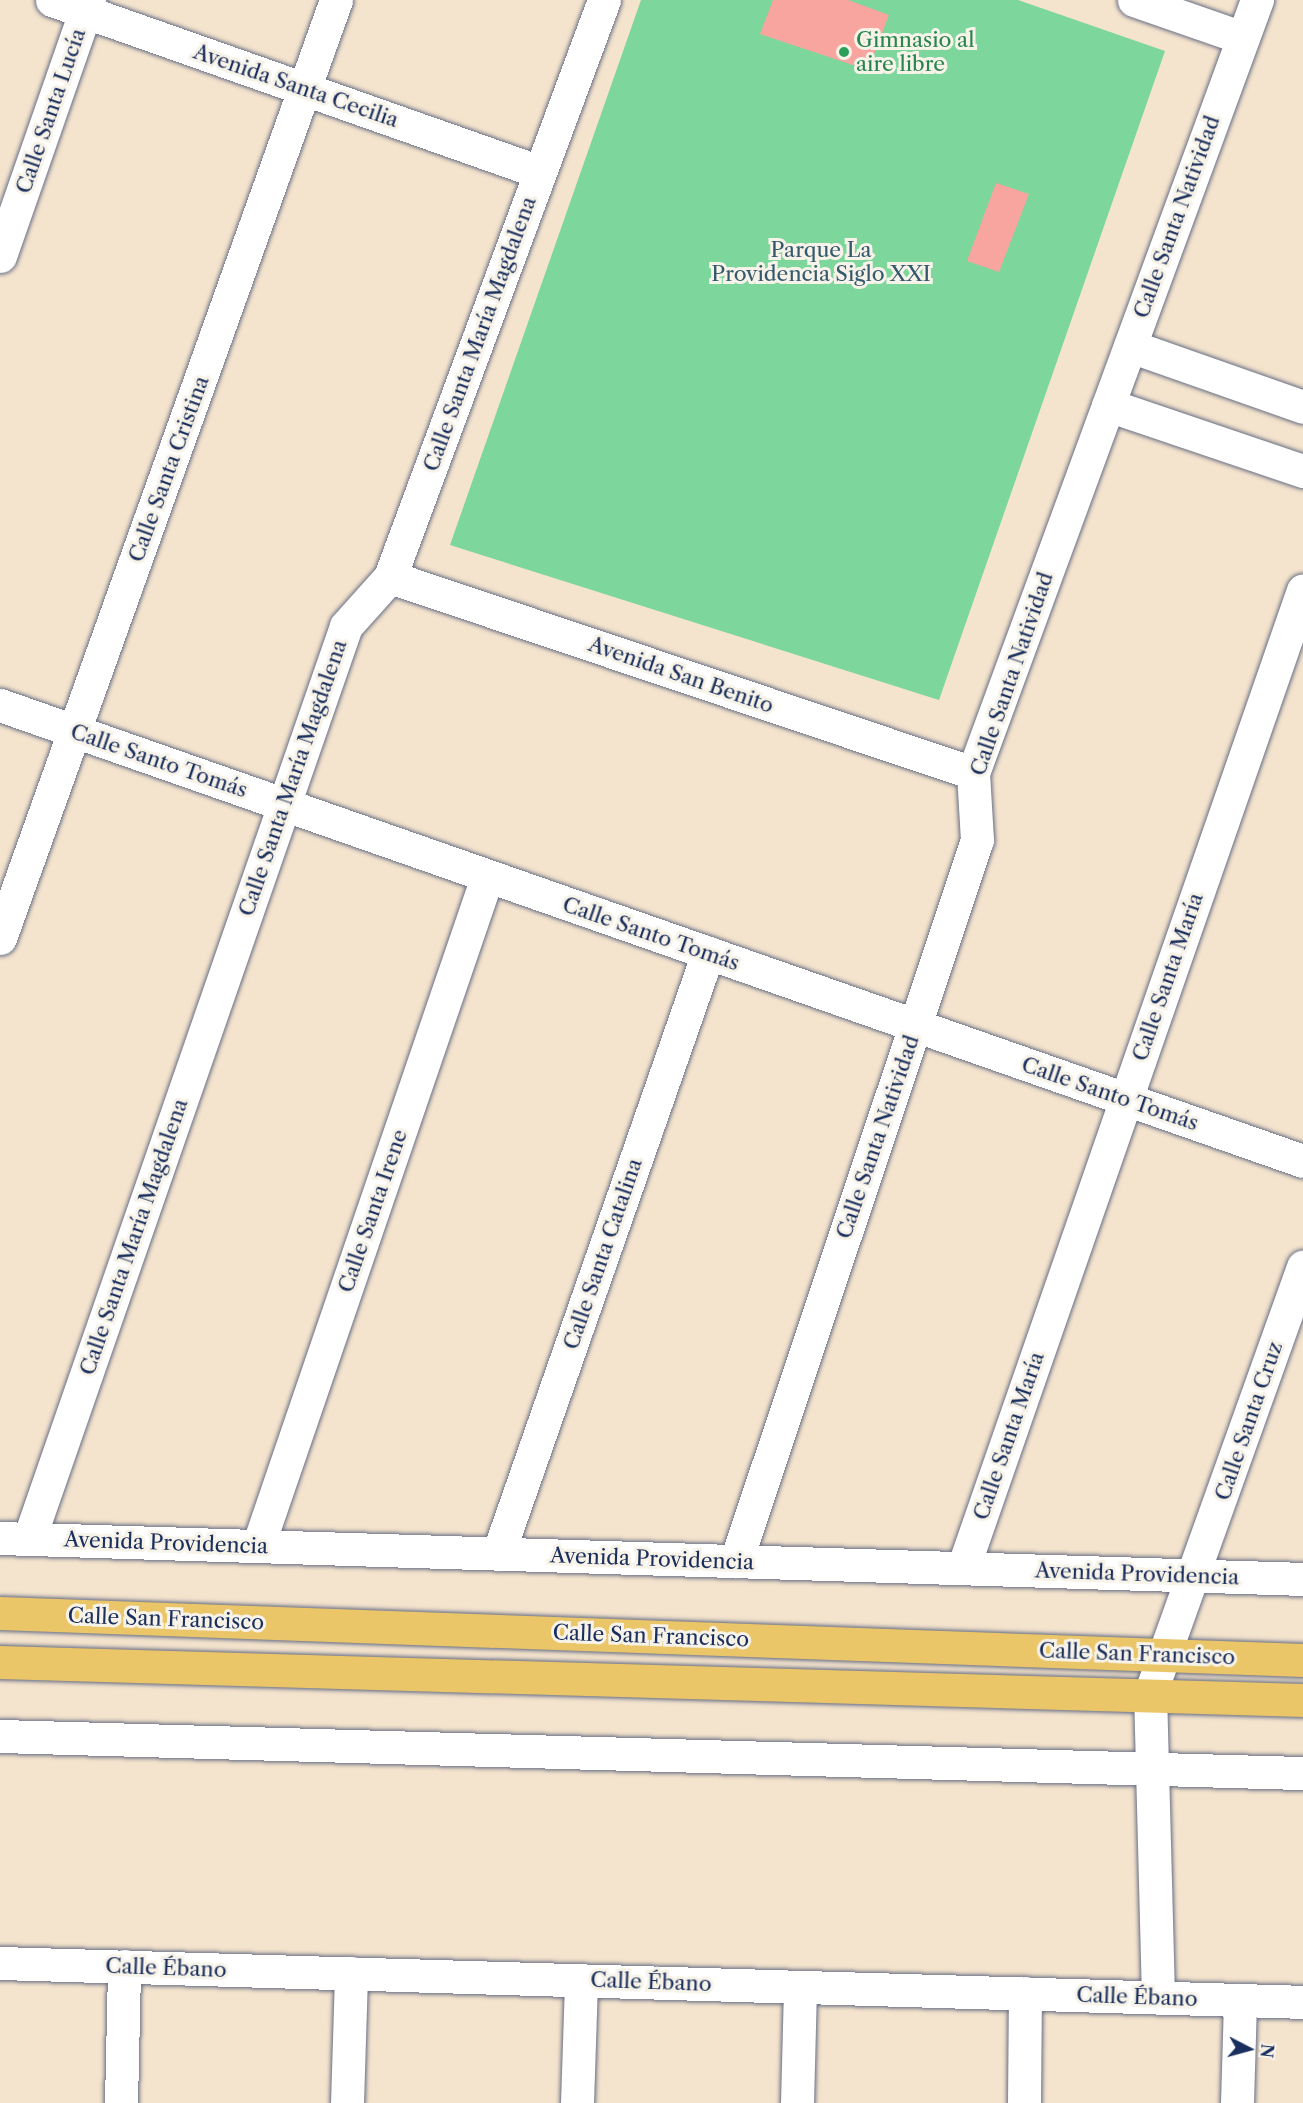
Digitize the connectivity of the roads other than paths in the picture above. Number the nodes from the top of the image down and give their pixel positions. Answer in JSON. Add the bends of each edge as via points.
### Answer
{"nodes":[{"id":1,"x":52,"y":0,"type":"edge"},
{"id":2,"x":336,"y":0,"type":"edge"},
{"id":3,"x":604,"y":0,"type":"edge"},
{"id":4,"x":1134,"y":0,"type":"edge"},
{"id":5,"x":1257,"y":0,"type":"edge"},
{"id":6,"x":87,"y":6,"type":"edge"},
{"id":7,"x":1243,"y":38,"type":"junction"},
{"id":8,"x":306,"y":89,"type":"junction"},
{"id":9,"x":540,"y":172,"type":"junction"},
{"id":10,"x":0,"y":256,"type":"edge"},
{"id":11,"x":1130,"y":346,"type":"junction"},
{"id":12,"x":1108,"y":405,"type":"junction"},
{"id":13,"x":1303,"y":407,"type":"edge"},
{"id":14,"x":1303,"y":471,"type":"edge"},
{"id":15,"x":390,"y":577,"type":"junction"},
{"id":16,"x":1303,"y":590,"type":"edge"},
{"id":17,"x":0,"y":705,"type":"edge"},
{"id":18,"x":74,"y":731,"type":"junction"},
{"id":19,"x":973,"y":772,"type":"junction"},
{"id":20,"x":283,"y":805,"type":"junction"},
{"id":21,"x":488,"y":877,"type":"junction"},
{"id":22,"x":0,"y":938,"type":"edge"},
{"id":23,"x":708,"y":954,"type":"junction"},
{"id":24,"x":915,"y":1026,"type":"junction"},
{"id":25,"x":1125,"y":1099,"type":"junction"},
{"id":26,"x":1303,"y":1161,"type":"edge"},
{"id":27,"x":1303,"y":1267,"type":"edge"},
{"id":28,"x":15,"y":1539,"type":"edge"},
{"id":29,"x":258,"y":1546,"type":"junction"},
{"id":30,"x":498,"y":1554,"type":"junction"},
{"id":31,"x":736,"y":1561,"type":"junction"},
{"id":32,"x":963,"y":1568,"type":"junction"},
{"id":33,"x":1195,"y":1576,"type":"junction"},
{"id":34,"x":1303,"y":1579,"type":"edge"},
{"id":35,"x":0,"y":1613,"type":"edge"},
{"id":36,"x":1162,"y":1655,"type":"junction"},
{"id":37,"x":1303,"y":1660,"type":"edge"},
{"id":38,"x":0,"y":1662,"type":"edge"},
{"id":39,"x":1150,"y":1694,"type":"junction"},
{"id":40,"x":1303,"y":1700,"type":"edge"},
{"id":41,"x":0,"y":1736,"type":"edge"},
{"id":42,"x":1152,"y":1769,"type":"junction"},
{"id":43,"x":1303,"y":1773,"type":"edge"},
{"id":44,"x":0,"y":1963,"type":"edge"},
{"id":45,"x":124,"y":1966,"type":"junction"},
{"id":46,"x":351,"y":1973,"type":"junction"},
{"id":47,"x":581,"y":1980,"type":"junction"},
{"id":48,"x":800,"y":1987,"type":"junction"},
{"id":49,"x":1025,"y":1993,"type":"junction"},
{"id":50,"x":1158,"y":1997,"type":"junction"},
{"id":51,"x":1240,"y":2000,"type":"junction"},
{"id":52,"x":1303,"y":2002,"type":"edge"},
{"id":53,"x":121,"y":2103,"type":"edge"},
{"id":54,"x":347,"y":2103,"type":"edge"},
{"id":55,"x":577,"y":2103,"type":"edge"},
{"id":56,"x":797,"y":2103,"type":"edge"},
{"id":57,"x":1024,"y":2103,"type":"edge"},
{"id":58,"x":1237,"y":2103,"type":"edge"}],
"edges":[{"from":1,"to":6,"type":"street","name":"Avenida Santa Cecilia"},
{"from":2,"to":8,"type":"street","name":"Calle Santa Cristina"},
{"from":3,"to":9,"type":"street","name":"Calle Santa María Magdalena"},
{"from":4,"to":7,"type":"street"},
{"from":5,"to":7,"type":"street","name":"Calle Santa Natividad"},
{"from":6,"to":8,"type":"street","name":"Avenida Santa Cecilia"},
{"from":6,"to":10,"type":"street","name":"Calle Santa Lucía"},
{"from":7,"to":11,"type":"street","name":"Calle Santa Natividad"},
{"from":8,"to":9,"type":"street","name":"Avenida Santa Cecilia"},
{"from":8,"to":18,"type":"street","name":"Calle Santa Cristina"},
{"from":9,"to":15,"type":"street","name":"Calle Santa María Magdalena"},
{"from":11,"to":12,"type":"street","name":"Calle Santa Natividad"},
{"from":11,"to":13,"type":"street"},
{"from":12,"to":14,"type":"street"},
{"from":12,"to":19,"type":"street","name":"Calle Santa Natividad"},
{"from":15,"to":19,"type":"street","name":"Avenida San Benito"},
{"from":15,"to":20,"type":"street","name":"Calle Santa María Magdalena","via":[[346,626]]},
{"from":16,"to":25,"type":"street","name":"Calle Santa María"},
{"from":17,"to":18,"type":"street","name":"Calle Santo Tomás"},
{"from":18,"to":20,"type":"street","name":"Calle Santo Tomás"},
{"from":18,"to":22,"type":"street","name":"Calle Santa Cristina"},
{"from":19,"to":24,"type":"street","name":"Calle Santa Natividad","via":[[977,840]]},
{"from":20,"to":21,"type":"street","name":"Calle Santo Tomás"},
{"from":20,"to":28,"type":"street","name":"Calle Santa María Magdalena"},
{"from":21,"to":23,"type":"street","name":"Calle Santo Tomás"},
{"from":21,"to":29,"type":"street","name":"Calle Santa Irene"},
{"from":23,"to":24,"type":"street","name":"Calle Santo Tomás"},
{"from":23,"to":30,"type":"street","name":"Calle Santa Catalina"},
{"from":24,"to":25,"type":"street","name":"Calle Santo Tomás"},
{"from":24,"to":31,"type":"street","name":"Calle Santa Natividad"},
{"from":25,"to":26,"type":"street","name":"Calle Santo Tomás"},
{"from":25,"to":32,"type":"street","name":"Calle Santa María"},
{"from":27,"to":33,"type":"street","name":"Calle Santa Cruz"},
{"from":28,"to":29,"type":"street","name":"Avenida Providencia"},
{"from":29,"to":30,"type":"street","name":"Avenida Providencia"},
{"from":30,"to":31,"type":"street","name":"Avenida Providencia"},
{"from":31,"to":32,"type":"street","name":"Avenida Providencia"},
{"from":32,"to":33,"type":"street","name":"Avenida Providencia"},
{"from":33,"to":34,"type":"street","name":"Avenida Providencia"},
{"from":33,"to":36,"type":"street","name":"Calle Santa Cruz"},
{"from":35,"to":36,"type":"main road","name":"Calle San Francisco"},
{"from":36,"to":37,"type":"main road","name":"Calle San Francisco"},
{"from":36,"to":39,"type":"street","name":"Calle Santa Cruz"},
{"from":38,"to":39,"type":"main road","name":"Calle San Francisco"},
{"from":39,"to":40,"type":"main road","name":"Calle San Francisco"},
{"from":39,"to":42,"type":"street","name":"Calle Santa Cruz"},
{"from":41,"to":42,"type":"street"},
{"from":42,"to":43,"type":"street"},
{"from":42,"to":50,"type":"street","name":"Calle Santa Cruz"},
{"from":44,"to":45,"type":"street","name":"Calle Ébano"},
{"from":45,"to":46,"type":"street","name":"Calle Ébano"},
{"from":45,"to":53,"type":"street"},
{"from":46,"to":47,"type":"street","name":"Calle Ébano"},
{"from":46,"to":54,"type":"street"},
{"from":47,"to":48,"type":"street","name":"Calle Ébano"},
{"from":47,"to":55,"type":"street"},
{"from":48,"to":49,"type":"street","name":"Calle Ébano"},
{"from":48,"to":56,"type":"street"},
{"from":49,"to":50,"type":"street","name":"Calle Ébano"},
{"from":49,"to":57,"type":"street"},
{"from":50,"to":51,"type":"street","name":"Calle Ébano"},
{"from":51,"to":52,"type":"street","name":"Calle Ébano"},
{"from":51,"to":58,"type":"street"}]}
